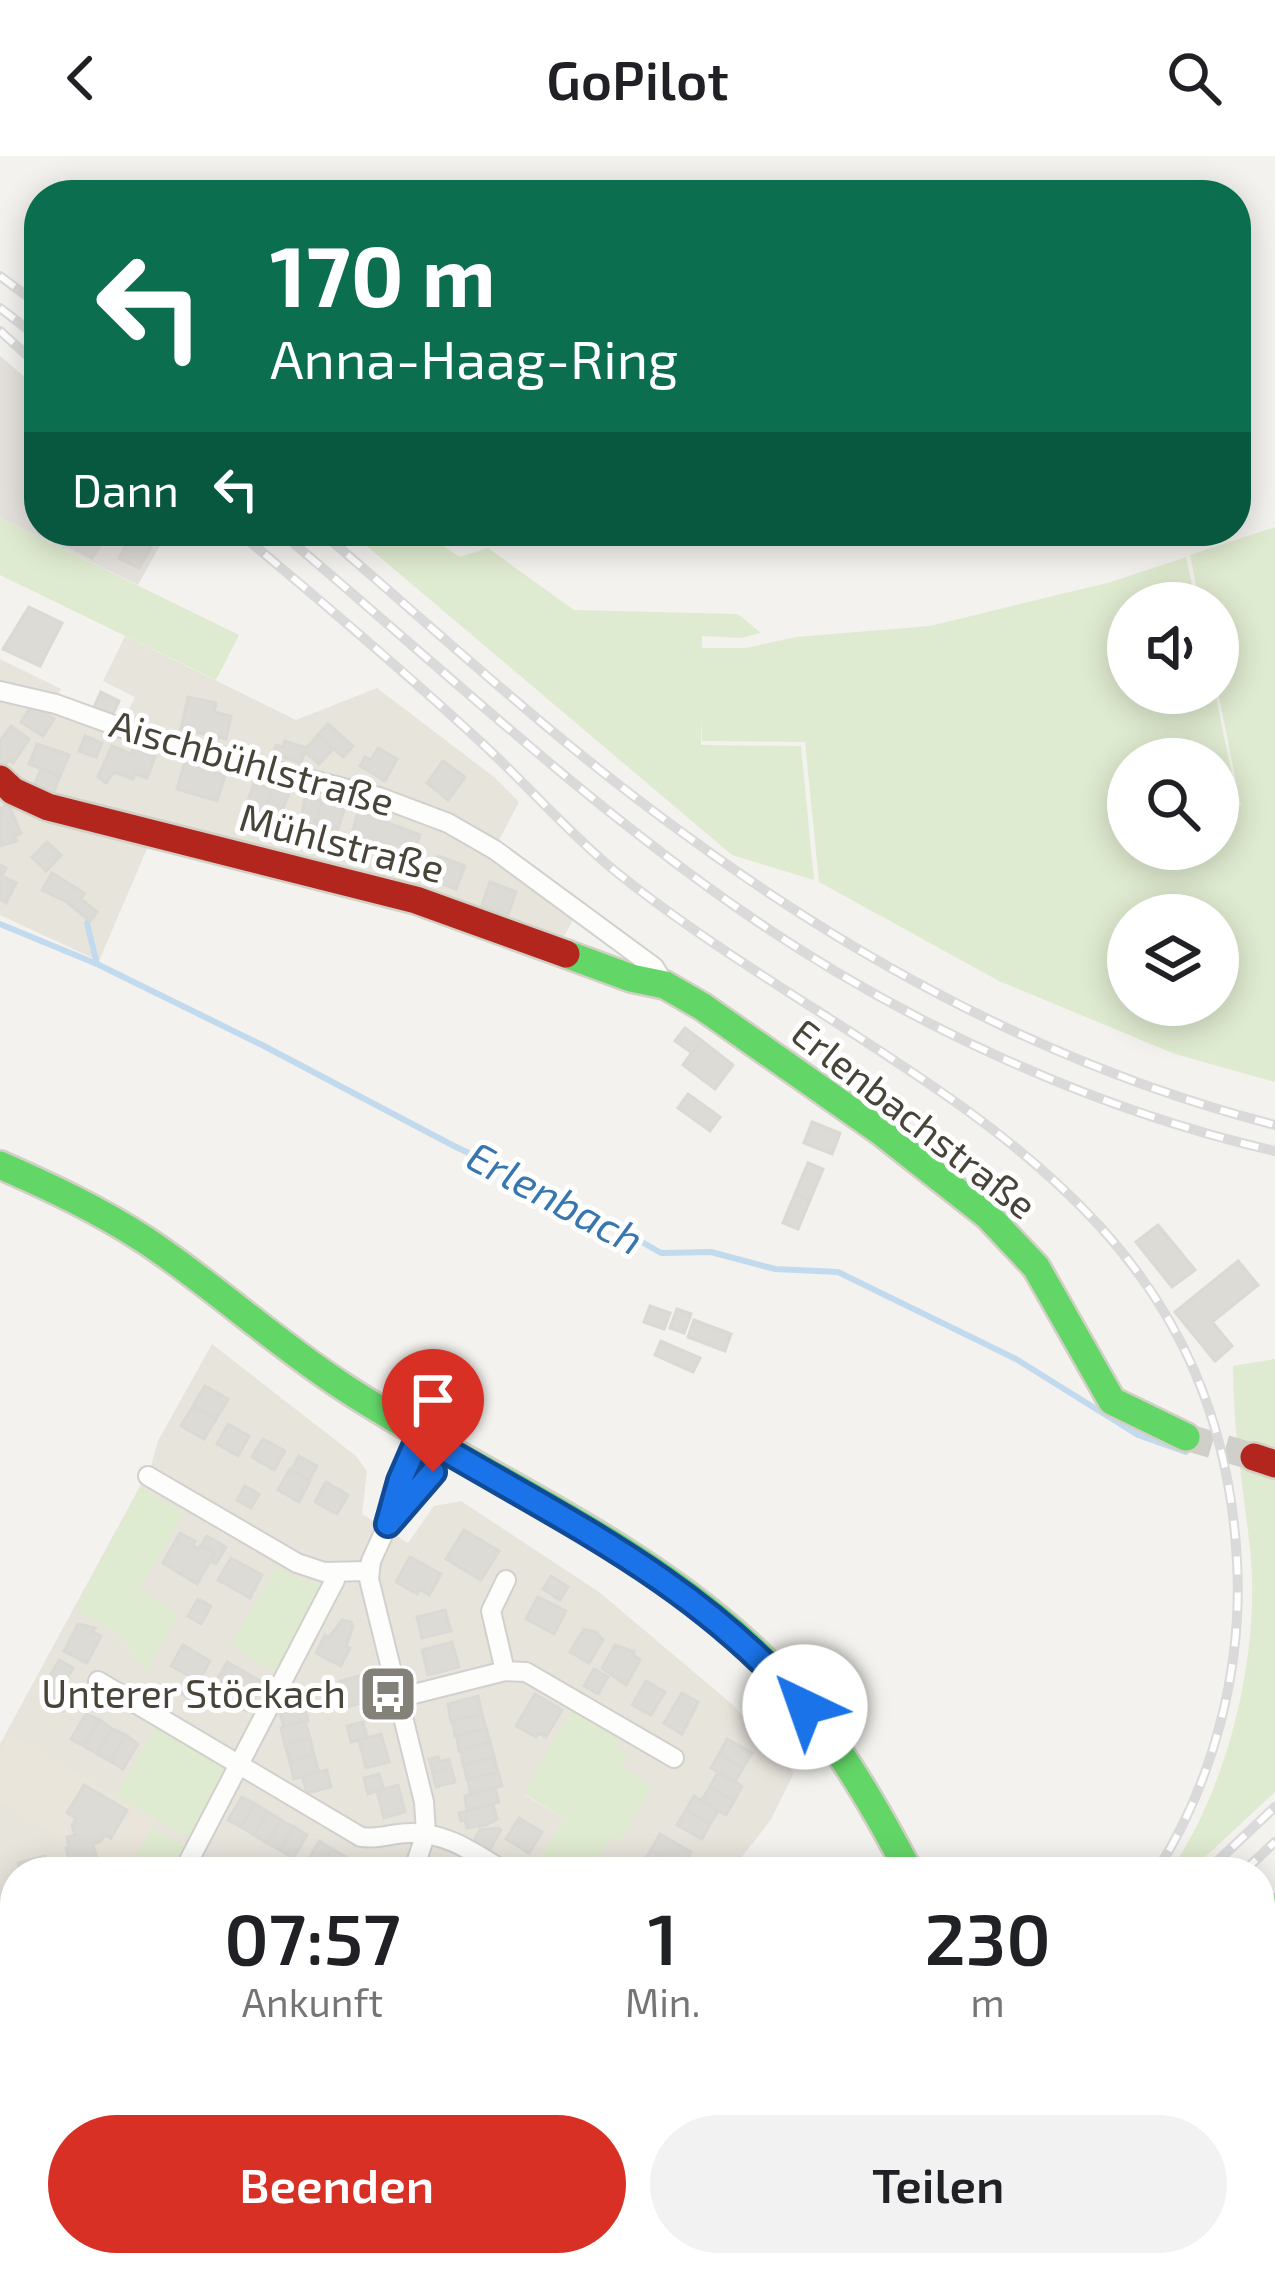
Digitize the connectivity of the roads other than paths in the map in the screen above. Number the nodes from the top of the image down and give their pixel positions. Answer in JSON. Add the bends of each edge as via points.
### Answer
{"nodes":[{"id":1,"x":0,"y":691,"type":"edge"},
{"id":2,"x":0,"y":779,"type":"edge"},
{"id":3,"x":664,"y":985,"type":"junction"},
{"id":4,"x":0,"y":1165,"type":"edge"},
{"id":5,"x":420,"y":1435,"type":"junction"},
{"id":6,"x":1186,"y":1436,"type":"tunnel mouth"},
{"id":7,"x":448,"y":1451,"type":"junction"},
{"id":8,"x":148,"y":1476,"type":"dead end"},
{"id":9,"x":388,"y":1524,"type":"junction"},
{"id":10,"x":369,"y":1571,"type":"junction"},
{"id":11,"x":336,"y":1573,"type":"junction"},
{"id":12,"x":506,"y":1580,"type":"dead end"},
{"id":13,"x":505,"y":1671,"type":"junction"},
{"id":14,"x":98,"y":1681,"type":"dead end"},
{"id":15,"x":398,"y":1698,"type":"junction"},
{"id":16,"x":674,"y":1758,"type":"dead end"},
{"id":17,"x":238,"y":1767,"type":"junction"},
{"id":18,"x":426,"y":1834,"type":"junction"},
{"id":19,"x":191,"y":1857,"type":"edge"},
{"id":20,"x":418,"y":1857,"type":"edge"},
{"id":21,"x":481,"y":1857,"type":"edge"},
{"id":22,"x":901,"y":1857,"type":"edge"}],
"edges":[{"from":1,"to":3,"type":"street","name":"Aischbühlstraße","via":[[379,797],[448,824],[654,968]]},
{"from":2,"to":3,"type":"street","name":"Mühlstraße","via":[[48,807],[416,901]]},
{"from":3,"to":6,"type":"street","name":"Erlenbachstraße","via":[[880,1131],[988,1216],[1036,1267],[1112,1401]]},
{"from":4,"to":5,"type":"street","via":[[144,1239]]},
{"from":5,"to":7,"type":"street"},
{"from":5,"to":9,"type":"street"},
{"from":7,"to":9,"type":"street"},
{"from":7,"to":22,"type":"street","via":[[625,1553],[722,1622],[836,1743]]},
{"from":8,"to":11,"type":"street","via":[[297,1563]]},
{"from":9,"to":10,"type":"street"},
{"from":10,"to":11,"type":"street"},
{"from":10,"to":15,"type":"street"},
{"from":11,"to":17,"type":"street"},
{"from":12,"to":13,"type":"street","via":[[491,1611]]},
{"from":13,"to":15,"type":"street"},
{"from":13,"to":16,"type":"street","via":[[540,1678]]},
{"from":14,"to":17,"type":"street"},
{"from":15,"to":18,"type":"street"},
{"from":17,"to":18,"type":"street","via":[[361,1837]]},
{"from":17,"to":19,"type":"street"},
{"from":18,"to":20,"type":"street"},
{"from":18,"to":21,"type":"street"}]}
